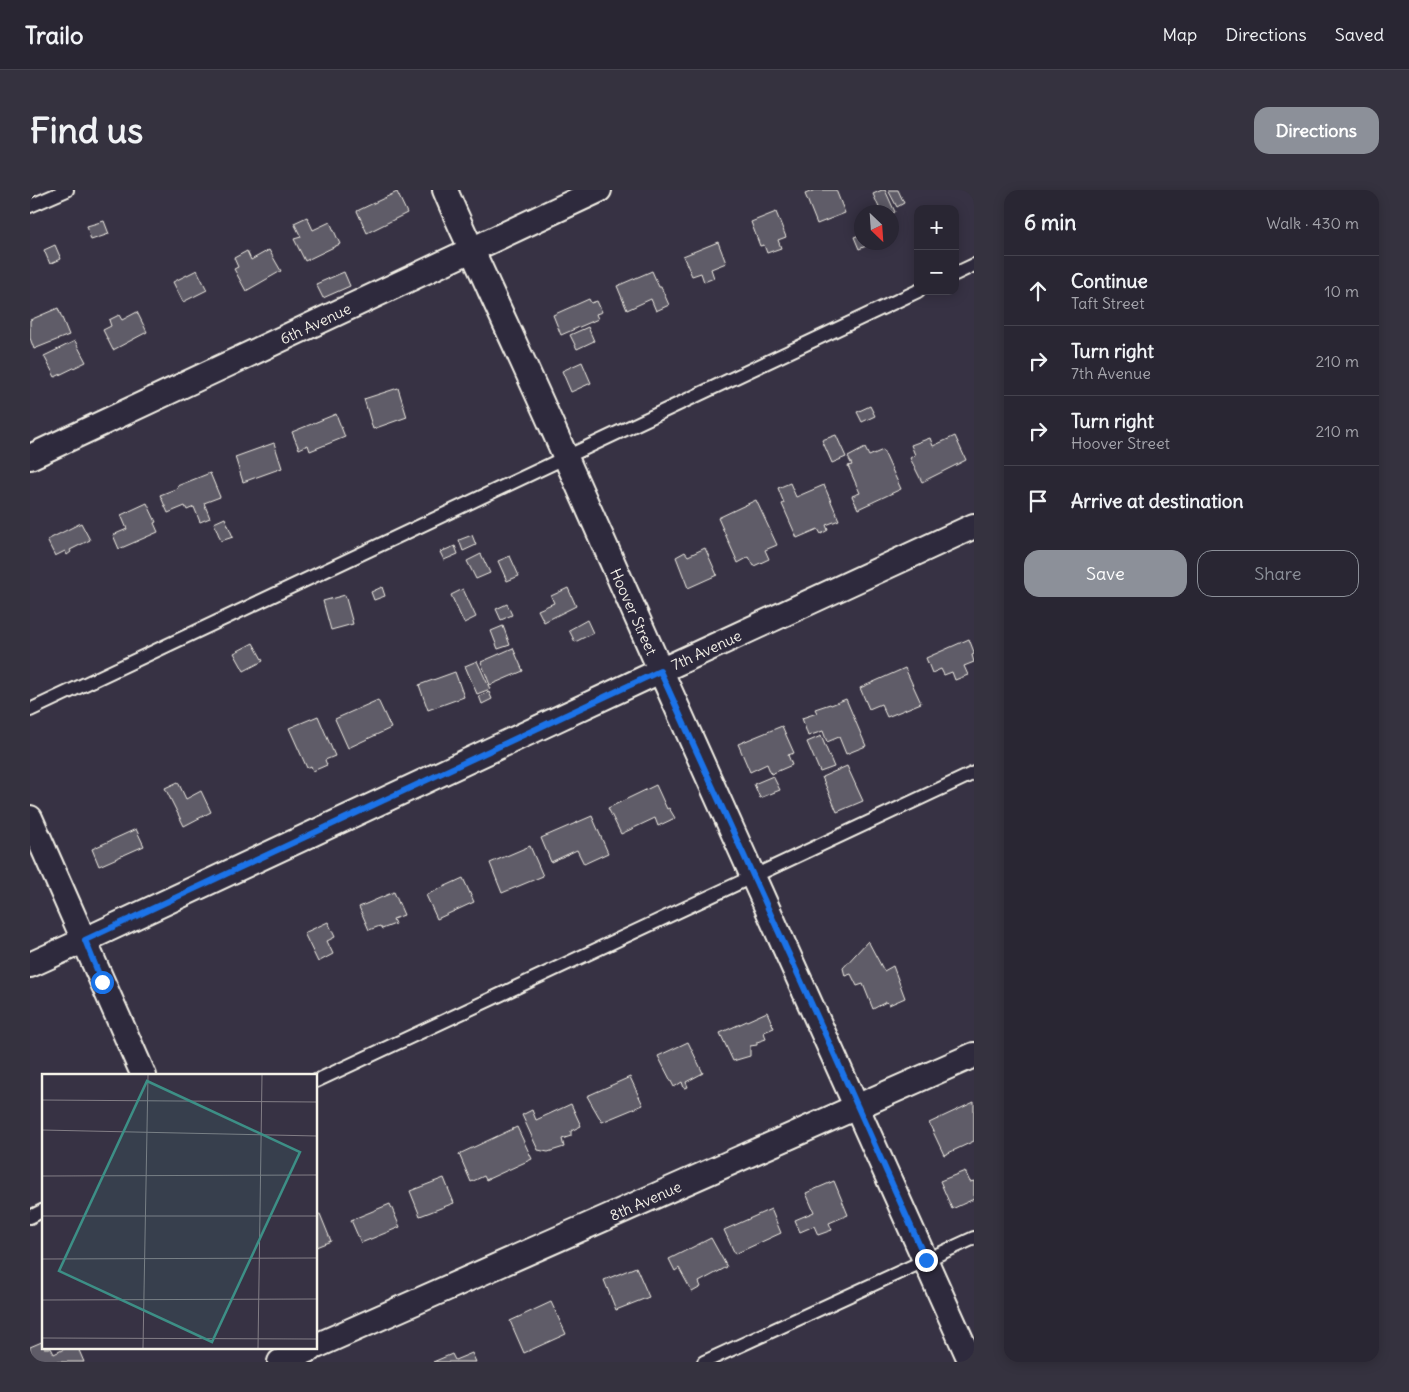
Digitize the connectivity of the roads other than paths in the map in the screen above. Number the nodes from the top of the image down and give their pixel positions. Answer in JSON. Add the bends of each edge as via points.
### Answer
{"nodes":[{"id":1,"x":67,"y":190,"type":"edge"},
{"id":2,"x":445,"y":190,"type":"edge"},
{"id":3,"x":599,"y":190,"type":"edge"},
{"id":4,"x":30,"y":206,"type":"edge"},
{"id":5,"x":472,"y":250,"type":"junction"},
{"id":6,"x":974,"y":265,"type":"edge"},
{"id":7,"x":959,"y":272,"type":"edge"},
{"id":8,"x":914,"y":293,"type":"edge"},
{"id":9,"x":565,"y":456,"type":"junction"},
{"id":10,"x":30,"y":457,"type":"edge"},
{"id":11,"x":974,"y":526,"type":"edge"},
{"id":12,"x":660,"y":671,"type":"junction"},
{"id":13,"x":30,"y":710,"type":"edge"},
{"id":14,"x":974,"y":773,"type":"edge"},
{"id":15,"x":30,"y":818,"type":"edge"},
{"id":16,"x":753,"y":876,"type":"junction"},
{"id":17,"x":85,"y":940,"type":"junction"},
{"id":18,"x":30,"y":965,"type":"edge"},
{"id":19,"x":974,"y":1055,"type":"edge"},
{"id":20,"x":143,"y":1074,"type":"edge"},
{"id":21,"x":318,"y":1080,"type":"edge"},
{"id":22,"x":858,"y":1107,"type":"junction"},
{"id":23,"x":42,"y":1211,"type":"edge"},
{"id":24,"x":30,"y":1217,"type":"edge"},
{"id":25,"x":974,"y":1238,"type":"edge"},
{"id":26,"x":926,"y":1260,"type":"junction"},
{"id":27,"x":318,"y":1345,"type":"edge"},
{"id":28,"x":269,"y":1350,"type":"edge"},
{"id":29,"x":307,"y":1350,"type":"edge"},
{"id":30,"x":275,"y":1362,"type":"edge"},
{"id":31,"x":280,"y":1362,"type":"edge"},
{"id":32,"x":704,"y":1362,"type":"edge"},
{"id":33,"x":971,"y":1362,"type":"edge"}],
"edges":[{"from":1,"to":4,"type":"lane"},
{"from":2,"to":5,"type":"street","name":"Hoover Street"},
{"from":3,"to":5,"type":"street","name":"6th Avenue"},
{"from":5,"to":9,"type":"street","name":"Hoover Street"},
{"from":5,"to":10,"type":"street","name":"6th Avenue"},
{"from":6,"to":7,"type":"lane"},
{"from":8,"to":9,"type":"lane"},
{"from":9,"to":12,"type":"street","name":"Hoover Street"},
{"from":9,"to":13,"type":"lane"},
{"from":11,"to":12,"type":"street","name":"7th Avenue"},
{"from":12,"to":16,"type":"street","name":"Hoover Street"},
{"from":12,"to":17,"type":"street","name":"7th Avenue"},
{"from":14,"to":16,"type":"lane"},
{"from":15,"to":17,"type":"street"},
{"from":16,"to":21,"type":"lane"},
{"from":16,"to":22,"type":"street","name":"Hoover Street"},
{"from":17,"to":18,"type":"street","name":"7th Avenue"},
{"from":17,"to":20,"type":"street"},
{"from":19,"to":22,"type":"street","name":"8th Avenue"},
{"from":22,"to":26,"type":"street","name":"Hoover Street"},
{"from":22,"to":27,"type":"street","name":"8th Avenue"},
{"from":23,"to":24,"type":"lane"},
{"from":25,"to":26,"type":"lane"},
{"from":26,"to":32,"type":"lane"},
{"from":26,"to":33,"type":"street","name":"Hoover Street"},
{"from":28,"to":30,"type":"street"},
{"from":29,"to":31,"type":"street"}]}
